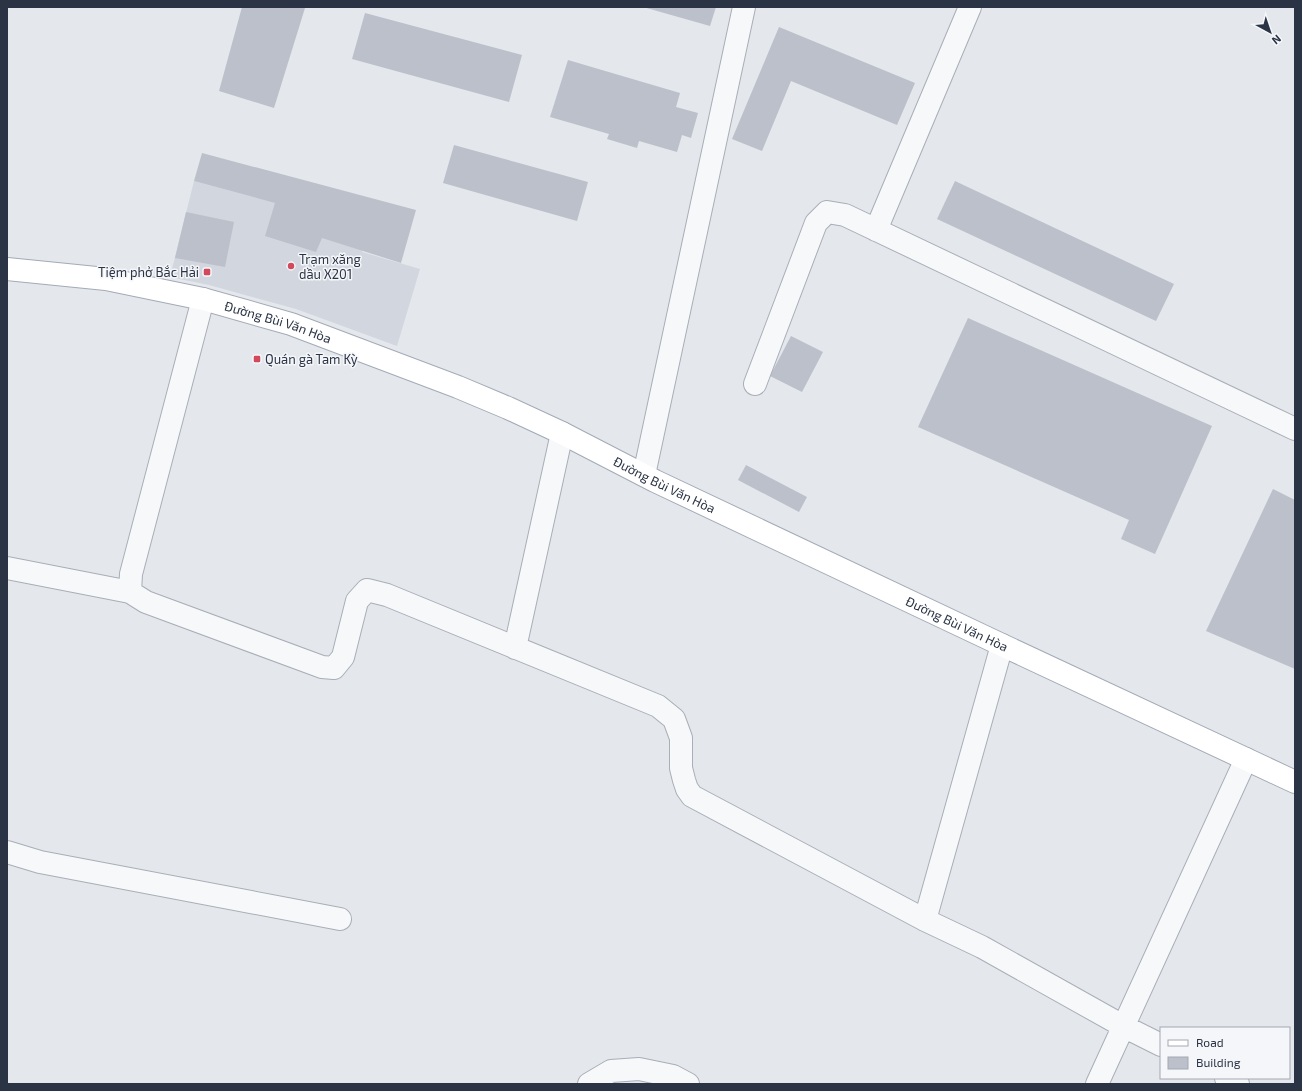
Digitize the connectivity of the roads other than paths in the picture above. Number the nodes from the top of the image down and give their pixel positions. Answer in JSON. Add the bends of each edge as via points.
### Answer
{"nodes":[{"id":1,"x":744,"y":7,"type":"edge"},
{"id":2,"x":970,"y":7,"type":"edge"},
{"id":3,"x":876,"y":230,"type":"junction"},
{"id":4,"x":7,"y":269,"type":"edge"},
{"id":5,"x":203,"y":299,"type":"junction"},
{"id":6,"x":755,"y":384,"type":"dead end"},
{"id":7,"x":1295,"y":429,"type":"edge"},
{"id":8,"x":562,"y":433,"type":"junction"},
{"id":9,"x":644,"y":475,"type":"junction"},
{"id":10,"x":7,"y":568,"type":"edge"},
{"id":11,"x":130,"y":592,"type":"junction"},
{"id":12,"x":1002,"y":645,"type":"junction"},
{"id":13,"x":515,"y":648,"type":"junction"},
{"id":14,"x":1246,"y":759,"type":"junction"},
{"id":15,"x":1295,"y":782,"type":"edge"},
{"id":16,"x":7,"y":852,"type":"edge"},
{"id":17,"x":340,"y":918,"type":"dead end"},
{"id":18,"x":925,"y":920,"type":"junction"},
{"id":19,"x":1123,"y":1026,"type":"junction"},
{"id":20,"x":1160,"y":1044,"type":"edge"},
{"id":21,"x":1228,"y":1079,"type":"edge"},
{"id":22,"x":589,"y":1084,"type":"edge"},
{"id":23,"x":688,"y":1084,"type":"edge"},
{"id":24,"x":1097,"y":1084,"type":"edge"},
{"id":25,"x":1238,"y":1084,"type":"edge"}],
"edges":[{"from":1,"to":9,"type":"street"},
{"from":2,"to":3,"type":"street"},
{"from":3,"to":6,"type":"street","via":[[845,215],[827,212],[816,223]]},
{"from":3,"to":7,"type":"street"},
{"from":4,"to":5,"type":"main road","name":"Đường Bùi Văn Hòa","via":[[106,279]]},
{"from":5,"to":8,"type":"main road","name":"Đường Bùi Văn Hòa","via":[[291,324],[393,362],[508,408]]},
{"from":5,"to":11,"type":"street","via":[[131,574]]},
{"from":8,"to":9,"type":"main road","name":"Đường Bùi Văn Hòa"},
{"from":8,"to":13,"type":"street"},
{"from":9,"to":12,"type":"main road","name":"Đường Bùi Văn Hòa"},
{"from":10,"to":11,"type":"street"},
{"from":11,"to":13,"type":"street","via":[[146,602],[322,667],[334,668],[342,657],[357,602],[367,590],[387,595]]},
{"from":12,"to":14,"type":"main road","name":"Đường Bùi Văn Hòa"},
{"from":12,"to":18,"type":"street"},
{"from":13,"to":18,"type":"street","via":[[658,706],[674,719],[681,738],[681,768],[687,789],[692,796]]},
{"from":14,"to":15,"type":"main road","name":"Đường Bùi Văn Hòa"},
{"from":14,"to":19,"type":"street"},
{"from":16,"to":17,"type":"street","via":[[40,862]]},
{"from":18,"to":19,"type":"street","via":[[982,947]]},
{"from":19,"to":20,"type":"street"},
{"from":19,"to":24,"type":"street"},
{"from":21,"to":25,"type":"street"},
{"from":22,"to":23,"type":"street","via":[[611,1071],[639,1069],[673,1076]]}]}
